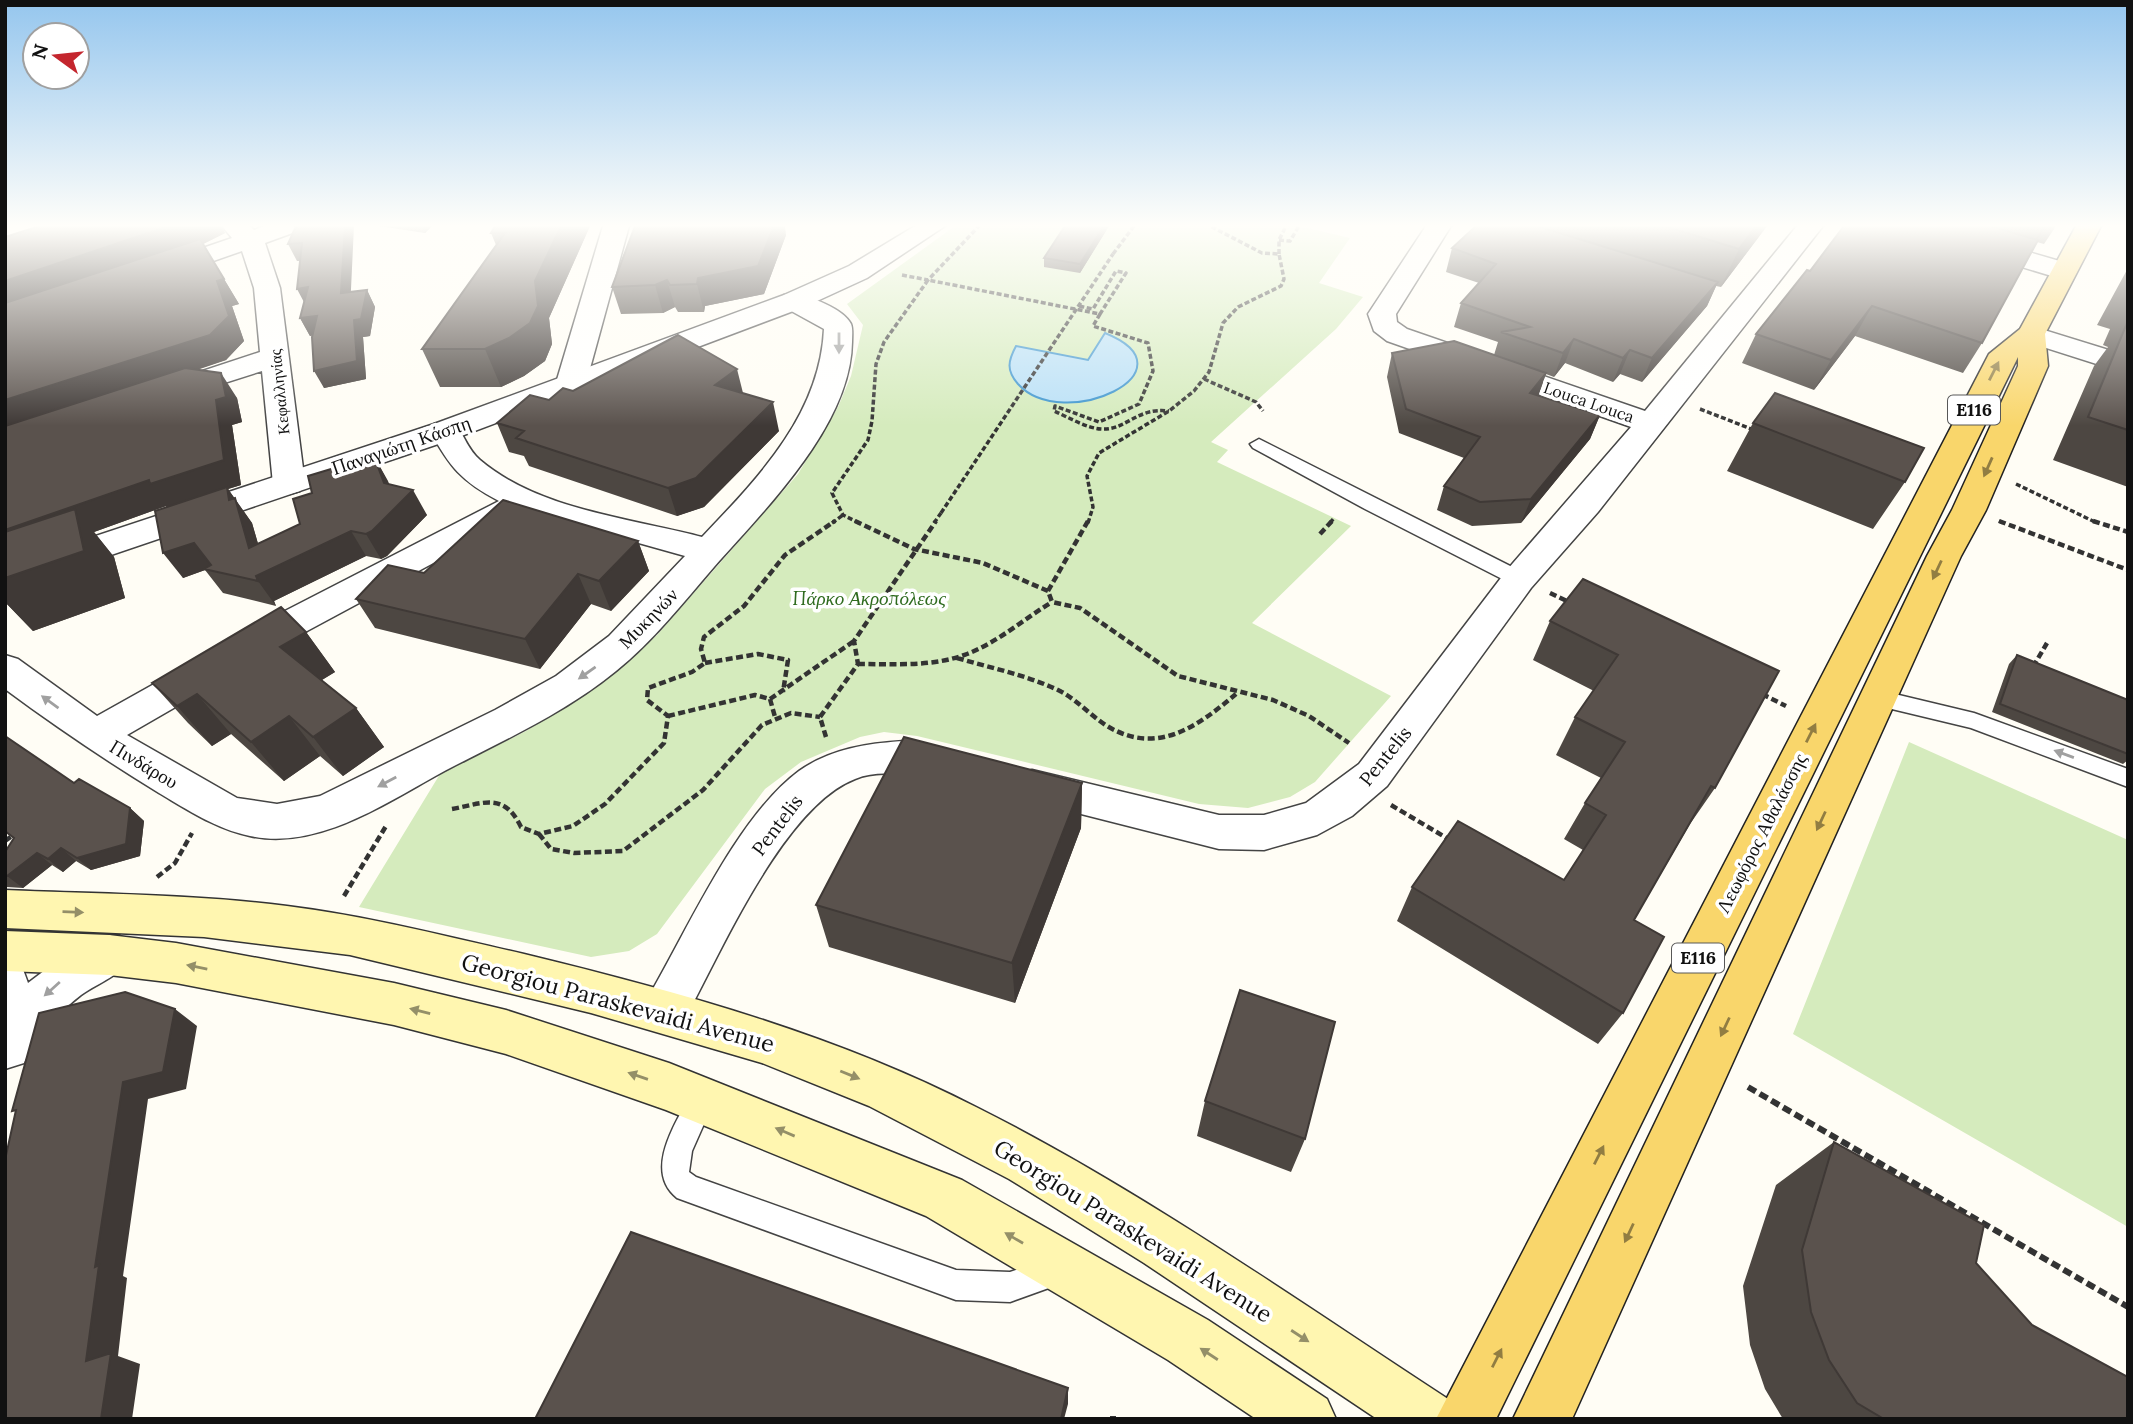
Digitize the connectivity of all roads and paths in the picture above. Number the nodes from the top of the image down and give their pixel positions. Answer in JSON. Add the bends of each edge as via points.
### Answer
{"nodes":[{"id":1,"x":268,"y":292,"type":"edge"},
{"id":2,"x":597,"y":292,"type":"edge"},
{"id":3,"x":814,"y":292,"type":"edge"},
{"id":4,"x":919,"y":292,"type":"edge"},
{"id":5,"x":991,"y":292,"type":"edge"},
{"id":6,"x":1088,"y":292,"type":"edge"},
{"id":7,"x":1103,"y":292,"type":"edge"},
{"id":8,"x":1114,"y":292,"type":"edge"},
{"id":9,"x":1268,"y":292,"type":"edge"},
{"id":10,"x":1396,"y":292,"type":"edge"},
{"id":11,"x":1742,"y":292,"type":"edge"},
{"id":12,"x":2053,"y":292,"type":"edge"},
{"id":13,"x":794,"y":302,"type":"junction"},
{"id":14,"x":1079,"y":306,"type":"junction"},
{"id":15,"x":1100,"y":314,"type":"junction"},
{"id":16,"x":2031,"y":334,"type":"junction"},
{"id":17,"x":275,"y":357,"type":"junction"},
{"id":18,"x":2128,"y":365,"type":"edge"},
{"id":19,"x":1204,"y":379,"type":"junction"},
{"id":20,"x":571,"y":383,"type":"junction"},
{"id":21,"x":145,"y":400,"type":"edge"},
{"id":22,"x":1659,"y":410,"type":"junction"},
{"id":23,"x":1170,"y":411,"type":"junction"},
{"id":24,"x":1263,"y":411,"type":"dead end"},
{"id":25,"x":445,"y":431,"type":"junction"},
{"id":26,"x":1757,"y":431,"type":"dead end"},
{"id":27,"x":1259,"y":444,"type":"dead end"},
{"id":28,"x":289,"y":484,"type":"junction"},
{"id":29,"x":1977,"y":492,"type":"junction"},
{"id":30,"x":524,"y":500,"type":"junction"},
{"id":31,"x":843,"y":515,"type":"junction"},
{"id":32,"x":1334,"y":518,"type":"dead end"},
{"id":33,"x":2128,"y":532,"type":"edge"},
{"id":34,"x":1320,"y":534,"type":"dead end"},
{"id":35,"x":914,"y":549,"type":"junction"},
{"id":36,"x":710,"y":551,"type":"junction"},
{"id":37,"x":2128,"y":570,"type":"edge"},
{"id":38,"x":5,"y":579,"type":"edge"},
{"id":39,"x":1519,"y":579,"type":"junction"},
{"id":40,"x":1048,"y":591,"type":"junction"},
{"id":41,"x":1052,"y":602,"type":"junction"},
{"id":42,"x":1581,"y":608,"type":"edge"},
{"id":43,"x":854,"y":641,"type":"junction"},
{"id":44,"x":2047,"y":643,"type":"dead end"},
{"id":45,"x":957,"y":658,"type":"junction"},
{"id":46,"x":705,"y":663,"type":"junction"},
{"id":47,"x":858,"y":664,"type":"junction"},
{"id":48,"x":5,"y":669,"type":"edge"},
{"id":49,"x":2030,"y":672,"type":"edge"},
{"id":50,"x":1756,"y":691,"type":"edge"},
{"id":51,"x":783,"y":692,"type":"junction"},
{"id":52,"x":1237,"y":694,"type":"junction"},
{"id":53,"x":1878,"y":698,"type":"junction"},
{"id":54,"x":770,"y":699,"type":"junction"},
{"id":55,"x":1793,"y":709,"type":"dead end"},
{"id":56,"x":668,"y":716,"type":"junction"},
{"id":57,"x":820,"y":716,"type":"junction"},
{"id":58,"x":775,"y":717,"type":"junction"},
{"id":59,"x":95,"y":735,"type":"junction"},
{"id":60,"x":1349,"y":743,"type":"dead end"},
{"id":61,"x":840,"y":766,"type":"junction"},
{"id":62,"x":2128,"y":778,"type":"edge"},
{"id":63,"x":1360,"y":787,"type":"junction"},
{"id":64,"x":210,"y":802,"type":"junction"},
{"id":65,"x":452,"y":808,"type":"dead end"},
{"id":66,"x":391,"y":818,"type":"dead end"},
{"id":67,"x":297,"y":820,"type":"joint"},
{"id":68,"x":27,"y":825,"type":"edge"},
{"id":69,"x":539,"y":834,"type":"junction"},
{"id":70,"x":5,"y":841,"type":"edge"},
{"id":71,"x":1456,"y":843,"type":"edge"},
{"id":72,"x":5,"y":909,"type":"edge"},
{"id":73,"x":323,"y":930,"type":"junction"},
{"id":74,"x":111,"y":934,"type":"junction"},
{"id":75,"x":5,"y":951,"type":"edge"},
{"id":76,"x":5,"y":979,"type":"edge"},
{"id":77,"x":665,"y":1011,"type":"junction"},
{"id":78,"x":7,"y":1048,"type":"edge"},
{"id":79,"x":1748,"y":1087,"type":"dead end"},
{"id":80,"x":702,"y":1099,"type":"junction"},
{"id":81,"x":1066,"y":1268,"type":"junction"},
{"id":82,"x":2128,"y":1307,"type":"edge"},
{"id":83,"x":1307,"y":1419,"type":"edge"},
{"id":84,"x":1428,"y":1419,"type":"edge"},
{"id":85,"x":1465,"y":1419,"type":"edge"},
{"id":86,"x":1542,"y":1419,"type":"edge"}],
"edges":[{"from":1,"to":17,"type":"street","name":"Κεφαλληνίας"},
{"from":2,"to":20,"type":"street"},
{"from":3,"to":13,"type":"street","name":"Παναγιώτη Κάσπη"},
{"from":4,"to":31,"type":"path","via":[[876,362],[870,437],[863,454],[837,479],[832,493]]},
{"from":5,"to":15,"type":"path"},
{"from":6,"to":14,"type":"path","bridge":true},
{"from":7,"to":14,"type":"path","via":[[1093,309]]},
{"from":8,"to":15,"type":"path"},
{"from":9,"to":19,"type":"path","via":[[1238,307],[1223,323]]},
{"from":10,"to":22,"type":"street","name":"Louca Louca","via":[[1382,314],[1384,325],[1397,335]]},
{"from":11,"to":22,"type":"street","name":"Pentelis"},
{"from":12,"to":16,"type":"main road","name":"Λεωφόρος Αθαλάσσης","number":"E116"},
{"from":13,"to":20,"type":"street","name":"Παναγιώτη Κάσπη"},
{"from":13,"to":36,"type":"street","name":"Μυκηνών","one_way":true,"via":[[838,326],[841,347],[834,376],[782,468]]},
{"from":14,"to":35,"type":"path","bridge":true},
{"from":15,"to":23,"type":"path","via":[[1093,326],[1147,343],[1153,371],[1139,404],[1099,422],[1055,406],[1054,411],[1099,429],[1113,428],[1151,410]]},
{"from":16,"to":18,"type":"street"},
{"from":16,"to":29,"type":"main road","name":"Λεωφόρος Αθαλάσσης","number":"E116","one_way":true,"via":[[2033,366]]},
{"from":85,"to":16,"type":"main road","name":"Λεωφόρος Αθαλάσσης","number":"E116","one_way":true,"via":[[2003,354]]},
{"from":17,"to":21,"type":"street"},
{"from":17,"to":28,"type":"street","name":"Κεφαλληνίας"},
{"from":19,"to":23,"type":"path"},
{"from":19,"to":24,"type":"path","via":[[1256,401]]},
{"from":20,"to":25,"type":"street","name":"Παναγιώτη Κάσπη"},
{"from":22,"to":26,"type":"path"},
{"from":22,"to":39,"type":"street","name":"Pentelis","via":[[1586,504]]},
{"from":23,"to":40,"type":"path","via":[[1099,453],[1087,476],[1093,507],[1086,527]]},
{"from":25,"to":28,"type":"street","name":"Παναγιώτη Κάσπη"},
{"from":25,"to":30,"type":"street","via":[[466,465]]},
{"from":27,"to":39,"type":"lane"},
{"from":28,"to":38,"type":"street","name":"Παναγιώτη Κάσπη"},
{"from":29,"to":33,"type":"path","via":[[2032,489],[2104,527]]},
{"from":29,"to":37,"type":"path"},
{"from":29,"to":53,"type":"main road","name":"Λεωφόρος Αθαλάσσης","number":"E116","one_way":true},
{"from":30,"to":36,"type":"street"},
{"from":30,"to":59,"type":"street"},
{"from":31,"to":35,"type":"path"},
{"from":31,"to":46,"type":"path","via":[[785,555],[744,606],[704,637]]},
{"from":32,"to":34,"type":"path"},
{"from":35,"to":40,"type":"path","via":[[983,563]]},
{"from":35,"to":43,"type":"path"},
{"from":36,"to":67,"type":"street","name":"Μυκηνών","one_way":true,"via":[[641,629],[586,675],[346,804]]},
{"from":39,"to":42,"type":"path"},
{"from":39,"to":63,"type":"street","name":"Pentelis"},
{"from":40,"to":41,"type":"path"},
{"from":41,"to":45,"type":"path"},
{"from":41,"to":52,"type":"path","via":[[1080,608],[1178,676]]},
{"from":43,"to":47,"type":"path"},
{"from":43,"to":51,"type":"path"},
{"from":44,"to":49,"type":"path"},
{"from":45,"to":47,"type":"path"},
{"from":45,"to":52,"type":"path","via":[[1060,691],[1110,728],[1141,739],[1163,741],[1186,733]]},
{"from":46,"to":51,"type":"path","via":[[777,655],[788,660]]},
{"from":46,"to":56,"type":"path","via":[[694,673],[663,679],[648,688],[647,700]]},
{"from":47,"to":57,"type":"path"},
{"from":59,"to":48,"type":"street","name":"Πινδάρου","one_way":true},
{"from":50,"to":55,"type":"path"},
{"from":51,"to":54,"type":"path"},
{"from":52,"to":60,"type":"path","via":[[1273,699]]},
{"from":62,"to":53,"type":"lane","one_way":true,"via":[[1974,721]]},
{"from":53,"to":86,"type":"main road","name":"Λεωφόρος Αθαλάσσης","number":"E116","one_way":true},
{"from":54,"to":56,"type":"path","via":[[755,695]]},
{"from":54,"to":58,"type":"path"},
{"from":56,"to":69,"type":"path","via":[[664,743],[605,804],[573,826]]},
{"from":57,"to":58,"type":"path","via":[[791,713]]},
{"from":57,"to":61,"type":"path","via":[[829,748]]},
{"from":58,"to":69,"type":"path","via":[[762,725],[703,790],[623,851],[551,849]]},
{"from":59,"to":64,"type":"street","name":"Πινδάρου"},
{"from":61,"to":63,"type":"street","name":"Pentelis","via":[[879,755],[910,756],[1245,835],[1282,832],[1317,817]]},
{"from":61,"to":77,"type":"street","name":"Pentelis","via":[[786,806],[766,834]]},
{"from":63,"to":71,"type":"path"},
{"from":64,"to":67,"type":"street","name":"Πινδάρου","via":[[246,821]]},
{"from":64,"to":74,"type":"path","via":[[175,863]]},
{"from":65,"to":69,"type":"path","via":[[495,801],[513,811],[521,827]]},
{"from":66,"to":73,"type":"path"},
{"from":68,"to":70,"type":"path"},
{"from":72,"to":74,"type":"main road","name":"Georgiou Paraskevaidi Avenue","one_way":true},
{"from":73,"to":74,"type":"main road","name":"Georgiou Paraskevaidi Avenue","via":[[192,917]]},
{"from":73,"to":77,"type":"main road","name":"Georgiou Paraskevaidi Avenue"},
{"from":74,"to":75,"type":"main road","name":"Georgiou Paraskevaidi Avenue"},
{"from":74,"to":78,"type":"street","one_way":true,"via":[[36,1004]]},
{"from":80,"to":74,"type":"main road","name":"Georgiou Paraskevaidi Avenue","one_way":true,"via":[[506,1032],[394,1004],[176,963]]},
{"from":76,"to":78,"type":"street"},
{"from":77,"to":84,"type":"main road","name":"Georgiou Paraskevaidi Avenue","one_way":true,"via":[[786,1049],[886,1089],[973,1133],[1141,1232]]},
{"from":79,"to":82,"type":"path"},
{"from":81,"to":80,"type":"main road","name":"Georgiou Paraskevaidi Avenue","one_way":true,"via":[[944,1198]]},
{"from":80,"to":81,"type":"lane","via":[[678,1150],[678,1181],[687,1188],[956,1284],[992,1290],[1017,1288]]},
{"from":83,"to":81,"type":"main road","name":"Georgiou Paraskevaidi Avenue","one_way":true,"via":[[1188,1340]]}]}
